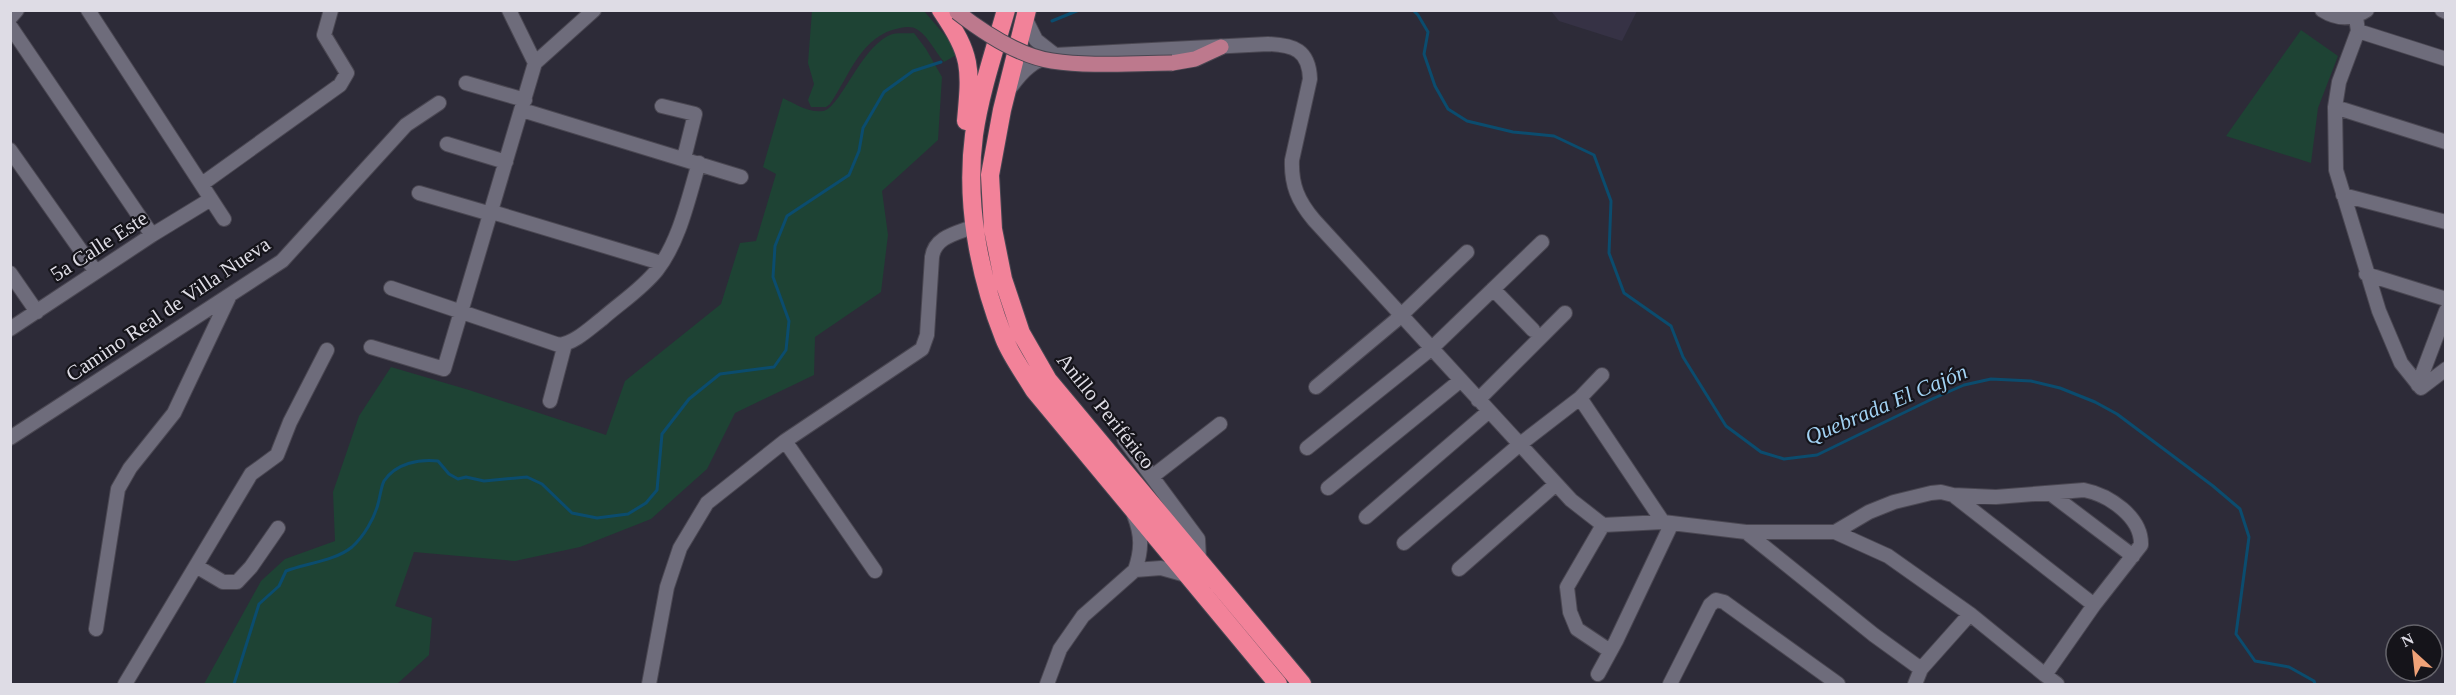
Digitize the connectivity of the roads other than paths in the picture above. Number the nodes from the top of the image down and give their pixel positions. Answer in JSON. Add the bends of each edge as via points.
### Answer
{"nodes":[{"id":1,"x":17,"y":10,"type":"edge"},
{"id":2,"x":88,"y":10,"type":"edge"},
{"id":3,"x":331,"y":10,"type":"edge"},
{"id":4,"x":509,"y":10,"type":"edge"},
{"id":5,"x":594,"y":10,"type":"edge"},
{"id":6,"x":1006,"y":10,"type":"edge"},
{"id":7,"x":2322,"y":10,"type":"edge"},
{"id":8,"x":951,"y":11,"type":"edge"},
{"id":9,"x":1026,"y":14,"type":"edge"},
{"id":10,"x":10,"y":18,"type":"edge"},
{"id":11,"x":2360,"y":19,"type":"edge"},
{"id":12,"x":10,"y":26,"type":"edge"},
{"id":13,"x":1221,"y":47,"type":"junction"},
{"id":14,"x":1055,"y":55,"type":"junction"},
{"id":15,"x":2445,"y":59,"type":"edge"},
{"id":16,"x":535,"y":63,"type":"junction"},
{"id":17,"x":466,"y":83,"type":"dead end"},
{"id":18,"x":1006,"y":95,"type":"junction"},
{"id":19,"x":439,"y":103,"type":"dead end"},
{"id":20,"x":524,"y":105,"type":"junction"},
{"id":21,"x":662,"y":106,"type":"dead end"},
{"id":22,"x":2335,"y":107,"type":"junction"},
{"id":23,"x":2445,"y":142,"type":"edge"},
{"id":24,"x":447,"y":144,"type":"dead end"},
{"id":25,"x":10,"y":150,"type":"edge"},
{"id":26,"x":684,"y":158,"type":"junction"},
{"id":27,"x":506,"y":162,"type":"junction"},
{"id":28,"x":699,"y":164,"type":"junction"},
{"id":29,"x":741,"y":177,"type":"dead end"},
{"id":30,"x":202,"y":184,"type":"junction"},
{"id":31,"x":419,"y":193,"type":"dead end"},
{"id":32,"x":2343,"y":195,"type":"junction"},
{"id":33,"x":211,"y":199,"type":"junction"},
{"id":34,"x":492,"y":213,"type":"junction"},
{"id":35,"x":975,"y":218,"type":"junction"},
{"id":36,"x":224,"y":219,"type":"dead end"},
{"id":37,"x":2445,"y":222,"type":"edge"},
{"id":38,"x":152,"y":235,"type":"junction"},
{"id":39,"x":1542,"y":242,"type":"dead end"},
{"id":40,"x":1467,"y":252,"type":"dead end"},
{"id":41,"x":662,"y":263,"type":"junction"},
{"id":42,"x":96,"y":272,"type":"junction"},
{"id":43,"x":10,"y":273,"type":"edge"},
{"id":44,"x":2367,"y":274,"type":"junction"},
{"id":45,"x":391,"y":288,"type":"dead end"},
{"id":46,"x":1493,"y":289,"type":"junction"},
{"id":47,"x":230,"y":295,"type":"junction"},
{"id":48,"x":2445,"y":299,"type":"edge"},
{"id":49,"x":2445,"y":311,"type":"edge"},
{"id":50,"x":37,"y":312,"type":"junction"},
{"id":51,"x":462,"y":312,"type":"junction"},
{"id":52,"x":1565,"y":313,"type":"dead end"},
{"id":53,"x":1401,"y":316,"type":"junction"},
{"id":54,"x":10,"y":329,"type":"edge"},
{"id":55,"x":1533,"y":330,"type":"dead end"},
{"id":56,"x":565,"y":344,"type":"junction"},
{"id":57,"x":371,"y":347,"type":"dead end"},
{"id":58,"x":1432,"y":348,"type":"junction"},
{"id":59,"x":327,"y":350,"type":"dead end"},
{"id":60,"x":2445,"y":369,"type":"edge"},
{"id":61,"x":1602,"y":375,"type":"dead end"},
{"id":62,"x":1461,"y":380,"type":"junction"},
{"id":63,"x":2418,"y":385,"type":"junction"},
{"id":64,"x":1316,"y":387,"type":"dead end"},
{"id":65,"x":1580,"y":398,"type":"junction"},
{"id":66,"x":1478,"y":400,"type":"junction"},
{"id":67,"x":550,"y":401,"type":"dead end"},
{"id":68,"x":1488,"y":412,"type":"junction"},
{"id":69,"x":1220,"y":424,"type":"dead end"},
{"id":70,"x":10,"y":438,"type":"edge"},
{"id":71,"x":1124,"y":439,"type":"dead end"},
{"id":72,"x":785,"y":441,"type":"junction"},
{"id":73,"x":1519,"y":445,"type":"junction"},
{"id":74,"x":1307,"y":448,"type":"dead end"},
{"id":75,"x":1153,"y":476,"type":"junction"},
{"id":76,"x":1556,"y":484,"type":"junction"},
{"id":77,"x":1328,"y":488,"type":"dead end"},
{"id":78,"x":2051,"y":494,"type":"junction"},
{"id":79,"x":1953,"y":495,"type":"junction"},
{"id":80,"x":1125,"y":502,"type":"junction"},
{"id":81,"x":1366,"y":516,"type":"dead end"},
{"id":82,"x":1668,"y":522,"type":"junction"},
{"id":83,"x":1603,"y":525,"type":"junction"},
{"id":84,"x":278,"y":528,"type":"dead end"},
{"id":85,"x":1746,"y":532,"type":"junction"},
{"id":86,"x":1835,"y":532,"type":"junction"},
{"id":87,"x":1404,"y":543,"type":"dead end"},
{"id":88,"x":2133,"y":556,"type":"junction"},
{"id":89,"x":1199,"y":560,"type":"junction"},
{"id":90,"x":196,"y":566,"type":"junction"},
{"id":91,"x":1459,"y":569,"type":"dead end"},
{"id":92,"x":1135,"y":570,"type":"junction"},
{"id":93,"x":875,"y":571,"type":"dead end"},
{"id":94,"x":1186,"y":575,"type":"junction"},
{"id":95,"x":2094,"y":605,"type":"junction"},
{"id":96,"x":1970,"y":614,"type":"junction"},
{"id":97,"x":96,"y":629,"type":"dead end"},
{"id":98,"x":1610,"y":651,"type":"junction"},
{"id":99,"x":1921,"y":669,"type":"junction"},
{"id":100,"x":1598,"y":674,"type":"dead end"},
{"id":101,"x":2045,"y":675,"type":"junction"},
{"id":102,"x":125,"y":684,"type":"edge"},
{"id":103,"x":649,"y":684,"type":"edge"},
{"id":104,"x":1047,"y":684,"type":"edge"},
{"id":105,"x":1278,"y":684,"type":"edge"},
{"id":106,"x":1302,"y":684,"type":"edge"},
{"id":107,"x":1670,"y":684,"type":"edge"},
{"id":108,"x":1838,"y":684,"type":"edge"},
{"id":109,"x":1915,"y":684,"type":"edge"},
{"id":110,"x":2057,"y":684,"type":"edge"}],
"edges":[{"from":1,"to":10,"type":"street"},
{"from":2,"to":30,"type":"street"},
{"from":3,"to":30,"type":"street","via":[[324,35],[346,72],[340,85]]},
{"from":4,"to":16,"type":"street"},
{"from":5,"to":16,"type":"street"},
{"from":6,"to":35,"type":"highway","name":"Anillo Periférico","via":[[974,135]]},
{"from":7,"to":11,"type":"street","via":[[2340,18]]},
{"from":8,"to":13,"type":"main road","bridge":true,"via":[[1001,41],[1050,61],[1172,63]]},
{"from":8,"to":35,"type":"highway","via":[[969,64],[963,165],[964,186]]},
{"from":9,"to":14,"type":"street","via":[[1036,40]]},
{"from":9,"to":18,"type":"highway","name":"Anillo Periférico"},
{"from":11,"to":15,"type":"street"},
{"from":11,"to":22,"type":"street"},
{"from":12,"to":38,"type":"street"},
{"from":13,"to":14,"type":"street"},
{"from":13,"to":53,"type":"street","via":[[1282,44],[1300,51],[1306,59],[1311,80],[1292,160],[1296,192],[1315,221]]},
{"from":14,"to":18,"type":"street","via":[[1027,67]]},
{"from":16,"to":20,"type":"street"},
{"from":17,"to":20,"type":"street"},
{"from":18,"to":89,"type":"highway","name":"Anillo Periférico","via":[[990,175],[993,228],[1003,279],[1021,333],[1048,380]]},
{"from":19,"to":47,"type":"street","name":"Camino Real de Villa Nueva","via":[[406,125],[286,258]]},
{"from":20,"to":26,"type":"street"},
{"from":20,"to":27,"type":"street"},
{"from":21,"to":26,"type":"street","via":[[695,114]]},
{"from":22,"to":23,"type":"street"},
{"from":22,"to":32,"type":"street","via":[[2337,170]]},
{"from":24,"to":27,"type":"street"},
{"from":25,"to":42,"type":"street"},
{"from":26,"to":28,"type":"street"},
{"from":27,"to":34,"type":"street"},
{"from":28,"to":29,"type":"street"},
{"from":28,"to":41,"type":"street","via":[[677,233]]},
{"from":30,"to":33,"type":"street"},
{"from":31,"to":34,"type":"street"},
{"from":32,"to":37,"type":"street"},
{"from":32,"to":44,"type":"street"},
{"from":33,"to":36,"type":"street"},
{"from":33,"to":38,"type":"street","name":"5a Calle Este"},
{"from":34,"to":41,"type":"street"},
{"from":34,"to":51,"type":"street"},
{"from":35,"to":72,"type":"street","via":[[935,246],[927,335],[922,349]]},
{"from":35,"to":80,"type":"highway","name":"Anillo Periférico","via":[[986,284],[1005,340],[1034,390]]},
{"from":38,"to":42,"type":"street","name":"5a Calle Este"},
{"from":39,"to":46,"type":"street"},
{"from":40,"to":53,"type":"street"},
{"from":41,"to":56,"type":"street","via":[[640,288]]},
{"from":42,"to":50,"type":"street","name":"5a Calle Este"},
{"from":43,"to":50,"type":"street"},
{"from":44,"to":48,"type":"street"},
{"from":44,"to":63,"type":"street","via":[[2401,363]]},
{"from":45,"to":51,"type":"street"},
{"from":46,"to":55,"type":"street"},
{"from":46,"to":58,"type":"street"},
{"from":47,"to":70,"type":"street","name":"Camino Real de Villa Nueva"},
{"from":47,"to":97,"type":"street","via":[[171,418],[118,489]]},
{"from":49,"to":63,"type":"street"},
{"from":50,"to":54,"type":"street","name":"5a Calle Este"},
{"from":51,"to":56,"type":"street"},
{"from":51,"to":57,"type":"street","via":[[444,369]]},
{"from":52,"to":66,"type":"street"},
{"from":53,"to":58,"type":"street"},
{"from":53,"to":64,"type":"street"},
{"from":56,"to":67,"type":"street"},
{"from":58,"to":62,"type":"street"},
{"from":58,"to":74,"type":"street"},
{"from":59,"to":90,"type":"street","via":[[277,455],[251,474]]},
{"from":60,"to":63,"type":"street","via":[[2421,388]]},
{"from":61,"to":65,"type":"street"},
{"from":62,"to":66,"type":"street"},
{"from":62,"to":77,"type":"street"},
{"from":65,"to":73,"type":"street"},
{"from":65,"to":82,"type":"street"},
{"from":66,"to":68,"type":"street"},
{"from":68,"to":73,"type":"street"},
{"from":68,"to":81,"type":"street"},
{"from":69,"to":75,"type":"street"},
{"from":71,"to":75,"type":"street"},
{"from":72,"to":93,"type":"street"},
{"from":72,"to":103,"type":"street","via":[[706,503],[695,521],[680,548],[667,587]]},
{"from":73,"to":76,"type":"street"},
{"from":73,"to":87,"type":"street"},
{"from":75,"to":89,"type":"street","via":[[1197,539]]},
{"from":76,"to":83,"type":"street"},
{"from":76,"to":91,"type":"street"},
{"from":78,"to":79,"type":"street"},
{"from":78,"to":88,"type":"street"},
{"from":78,"to":88,"type":"street","via":[[2084,490],[2114,502],[2141,535],[2141,545]]},
{"from":79,"to":86,"type":"street","via":[[1931,493],[1894,502]]},
{"from":79,"to":95,"type":"street"},
{"from":80,"to":92,"type":"street","via":[[1139,528],[1140,557]]},
{"from":80,"to":94,"type":"highway","name":"Anillo Periférico"},
{"from":82,"to":83,"type":"street"},
{"from":82,"to":85,"type":"street"},
{"from":82,"to":98,"type":"street"},
{"from":83,"to":98,"type":"street","via":[[1567,587],[1577,629]]},
{"from":84,"to":90,"type":"street","via":[[237,582],[223,582]]},
{"from":85,"to":86,"type":"street"},
{"from":85,"to":99,"type":"street"},
{"from":86,"to":96,"type":"street","via":[[1888,556]]},
{"from":88,"to":95,"type":"street"},
{"from":89,"to":106,"type":"highway","name":"Anillo Periférico"},
{"from":90,"to":102,"type":"street"},
{"from":92,"to":94,"type":"street","via":[[1161,568]]},
{"from":92,"to":104,"type":"street","via":[[1083,616],[1060,649]]},
{"from":94,"to":105,"type":"highway","name":"Anillo Periférico"},
{"from":95,"to":101,"type":"street"},
{"from":96,"to":99,"type":"street"},
{"from":96,"to":101,"type":"street"},
{"from":98,"to":100,"type":"street"},
{"from":99,"to":109,"type":"street"},
{"from":101,"to":110,"type":"street"},
{"from":107,"to":108,"type":"street","via":[[1716,600]]}]}
